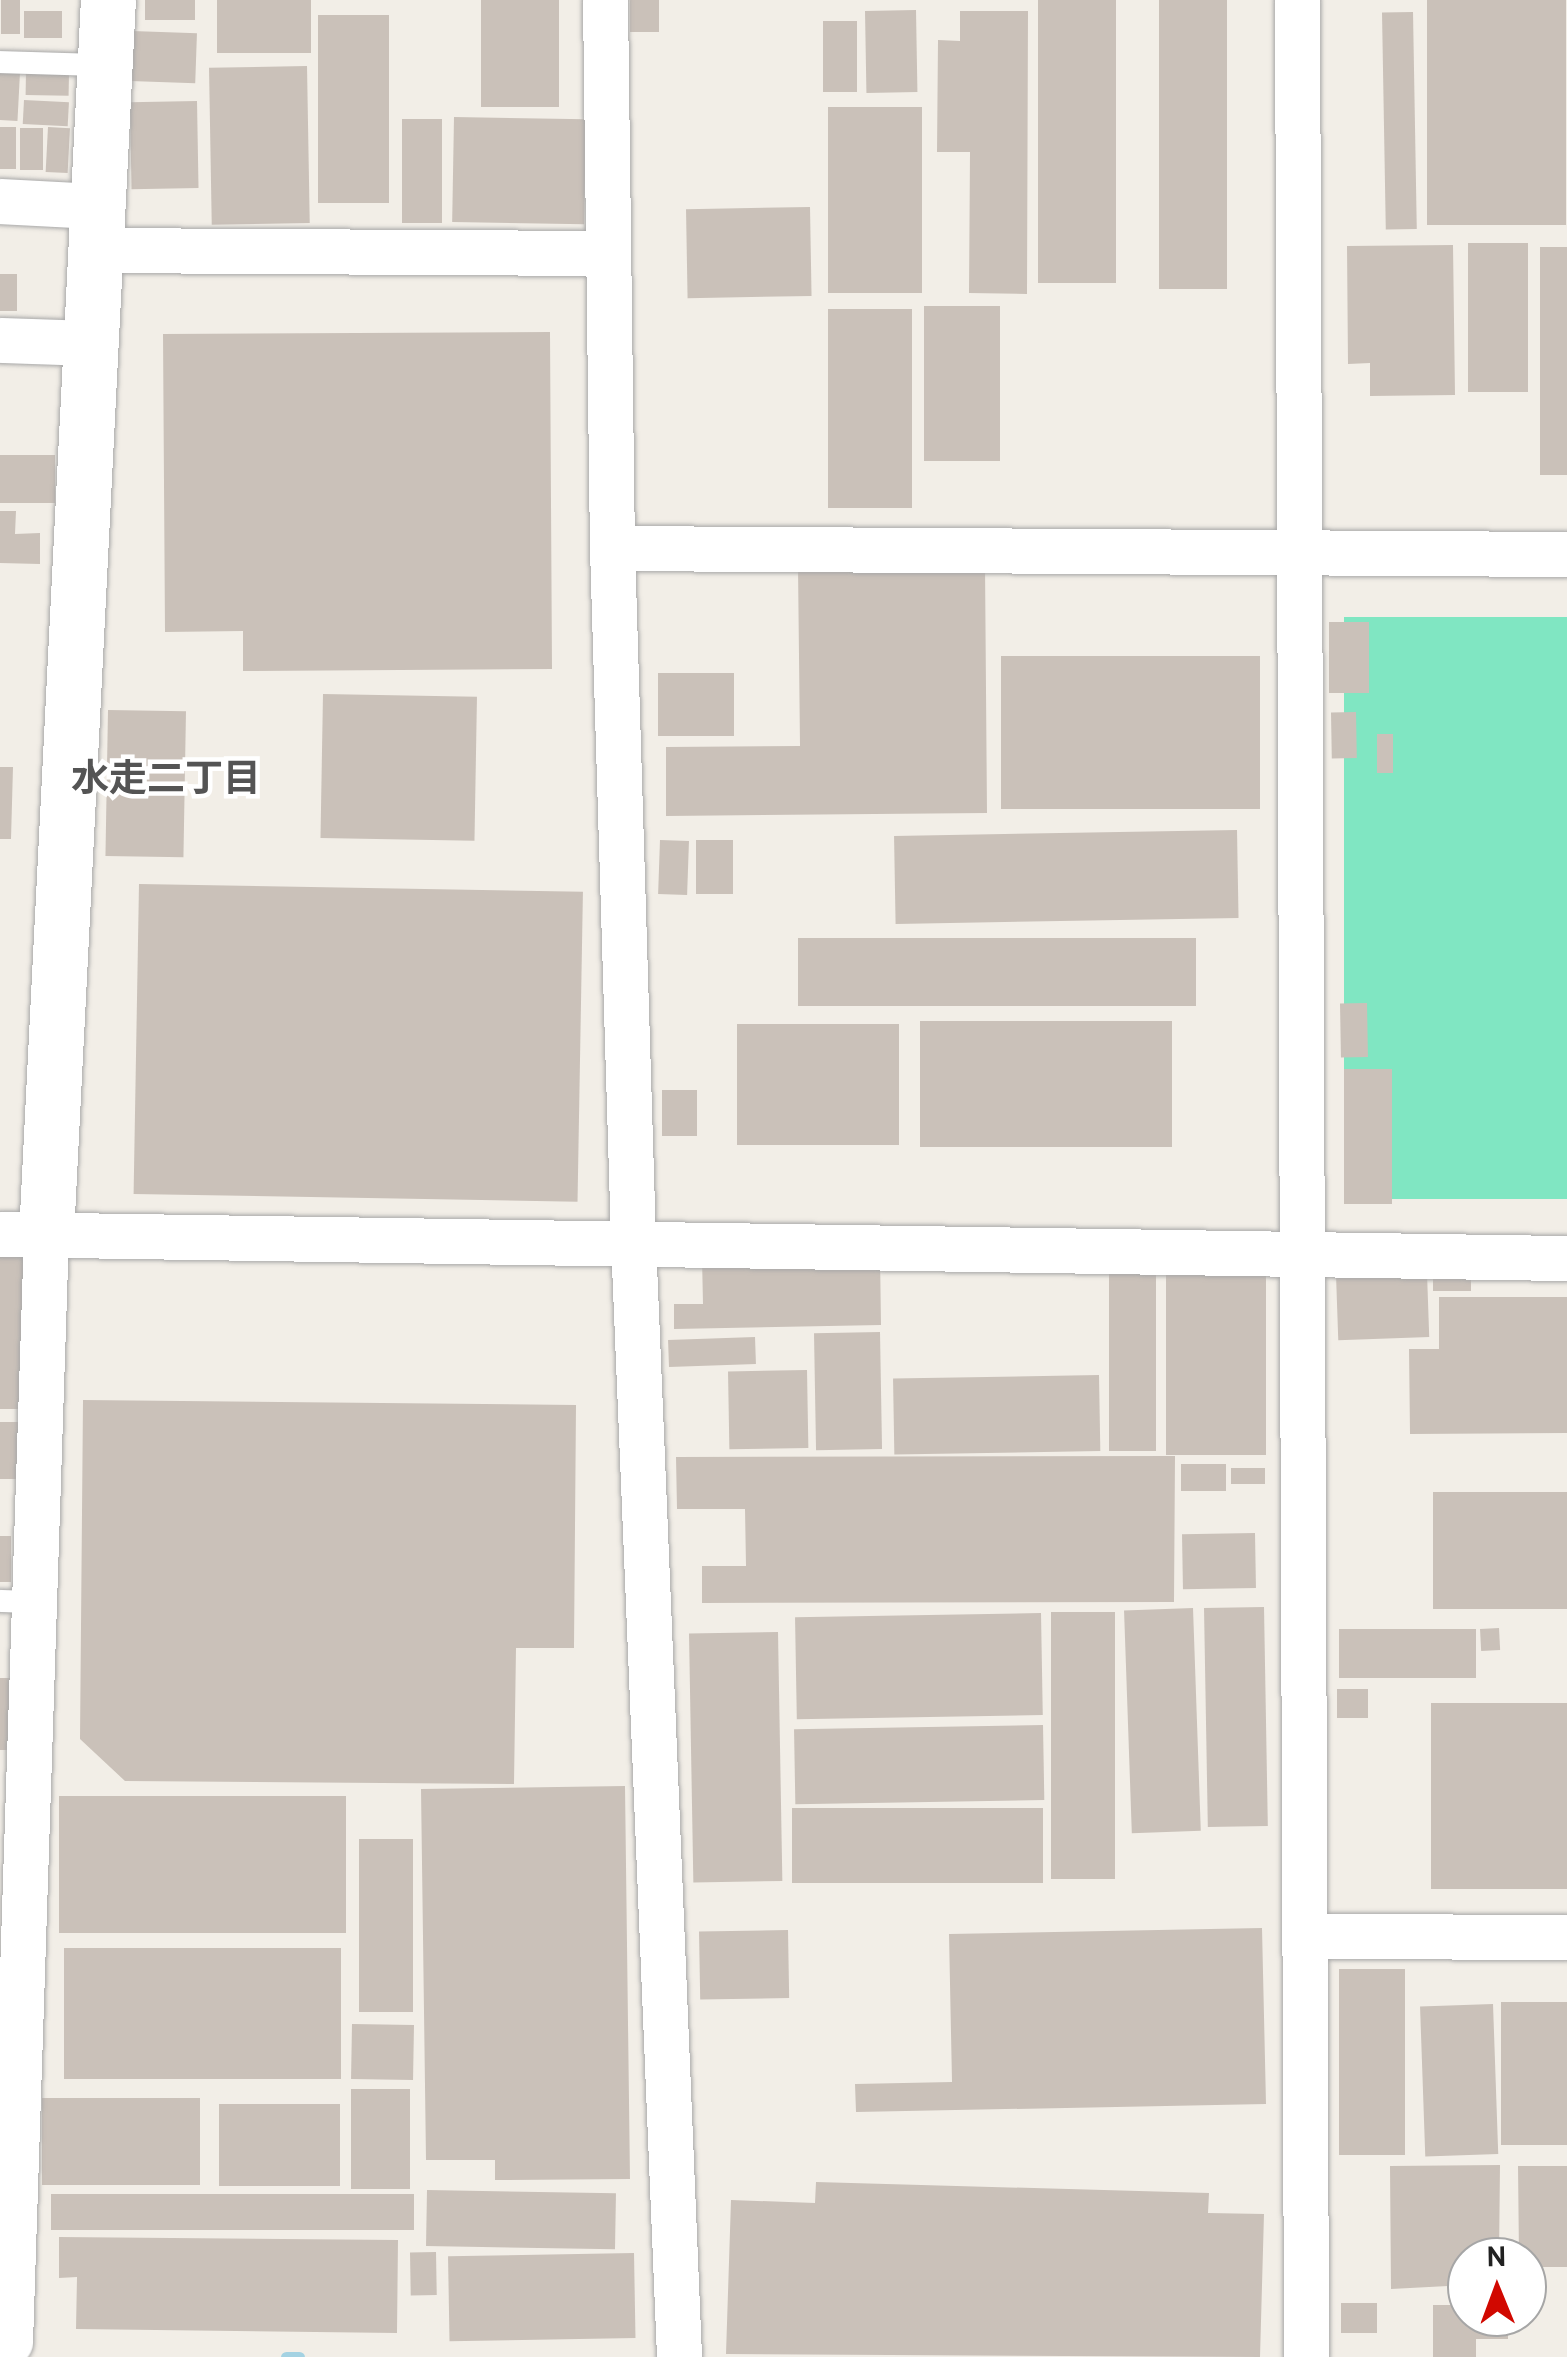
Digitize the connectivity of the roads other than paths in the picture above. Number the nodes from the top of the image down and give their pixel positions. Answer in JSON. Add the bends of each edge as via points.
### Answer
{"nodes":[{"id":1,"x":108,"y":0,"type":"edge"},
{"id":2,"x":605,"y":0,"type":"edge"},
{"id":3,"x":1297,"y":0,"type":"edge"},
{"id":4,"x":0,"y":62,"type":"edge"},
{"id":5,"x":104,"y":65,"type":"junction"},
{"id":6,"x":0,"y":201,"type":"edge"},
{"id":7,"x":96,"y":228,"type":"junction"},
{"id":8,"x":608,"y":253,"type":"junction"},
{"id":9,"x":0,"y":340,"type":"edge"},
{"id":10,"x":90,"y":343,"type":"junction"},
{"id":11,"x":612,"y":548,"type":"junction"},
{"id":12,"x":1296,"y":554,"type":"junction"},
{"id":13,"x":1567,"y":554,"type":"edge"},
{"id":14,"x":23,"y":1234,"type":"edge"},
{"id":15,"x":633,"y":1240,"type":"junction"},
{"id":16,"x":1303,"y":1250,"type":"junction"},
{"id":17,"x":1567,"y":1258,"type":"edge"},
{"id":18,"x":18,"y":1602,"type":"edge"},
{"id":19,"x":1306,"y":1936,"type":"junction"},
{"id":20,"x":1567,"y":1937,"type":"edge"},
{"id":21,"x":13,"y":2345,"type":"edge"},
{"id":22,"x":679,"y":2357,"type":"edge"},
{"id":23,"x":1306,"y":2357,"type":"edge"}],
"edges":[{"from":1,"to":5,"type":"street"},
{"from":2,"to":8,"type":"street"},
{"from":3,"to":12,"type":"street"},
{"from":4,"to":5,"type":"lane"},
{"from":5,"to":7,"type":"street"},
{"from":6,"to":7,"type":"street"},
{"from":7,"to":8,"type":"street"},
{"from":7,"to":10,"type":"street"},
{"from":8,"to":11,"type":"street"},
{"from":9,"to":10,"type":"street"},
{"from":10,"to":14,"type":"street"},
{"from":11,"to":12,"type":"street"},
{"from":11,"to":15,"type":"street"},
{"from":12,"to":13,"type":"street"},
{"from":12,"to":16,"type":"street"},
{"from":14,"to":15,"type":"street"},
{"from":14,"to":18,"type":"street"},
{"from":15,"to":16,"type":"street"},
{"from":15,"to":22,"type":"street"},
{"from":16,"to":17,"type":"street"},
{"from":16,"to":19,"type":"street"},
{"from":18,"to":21,"type":"street"},
{"from":19,"to":20,"type":"street"},
{"from":19,"to":23,"type":"street"}]}
